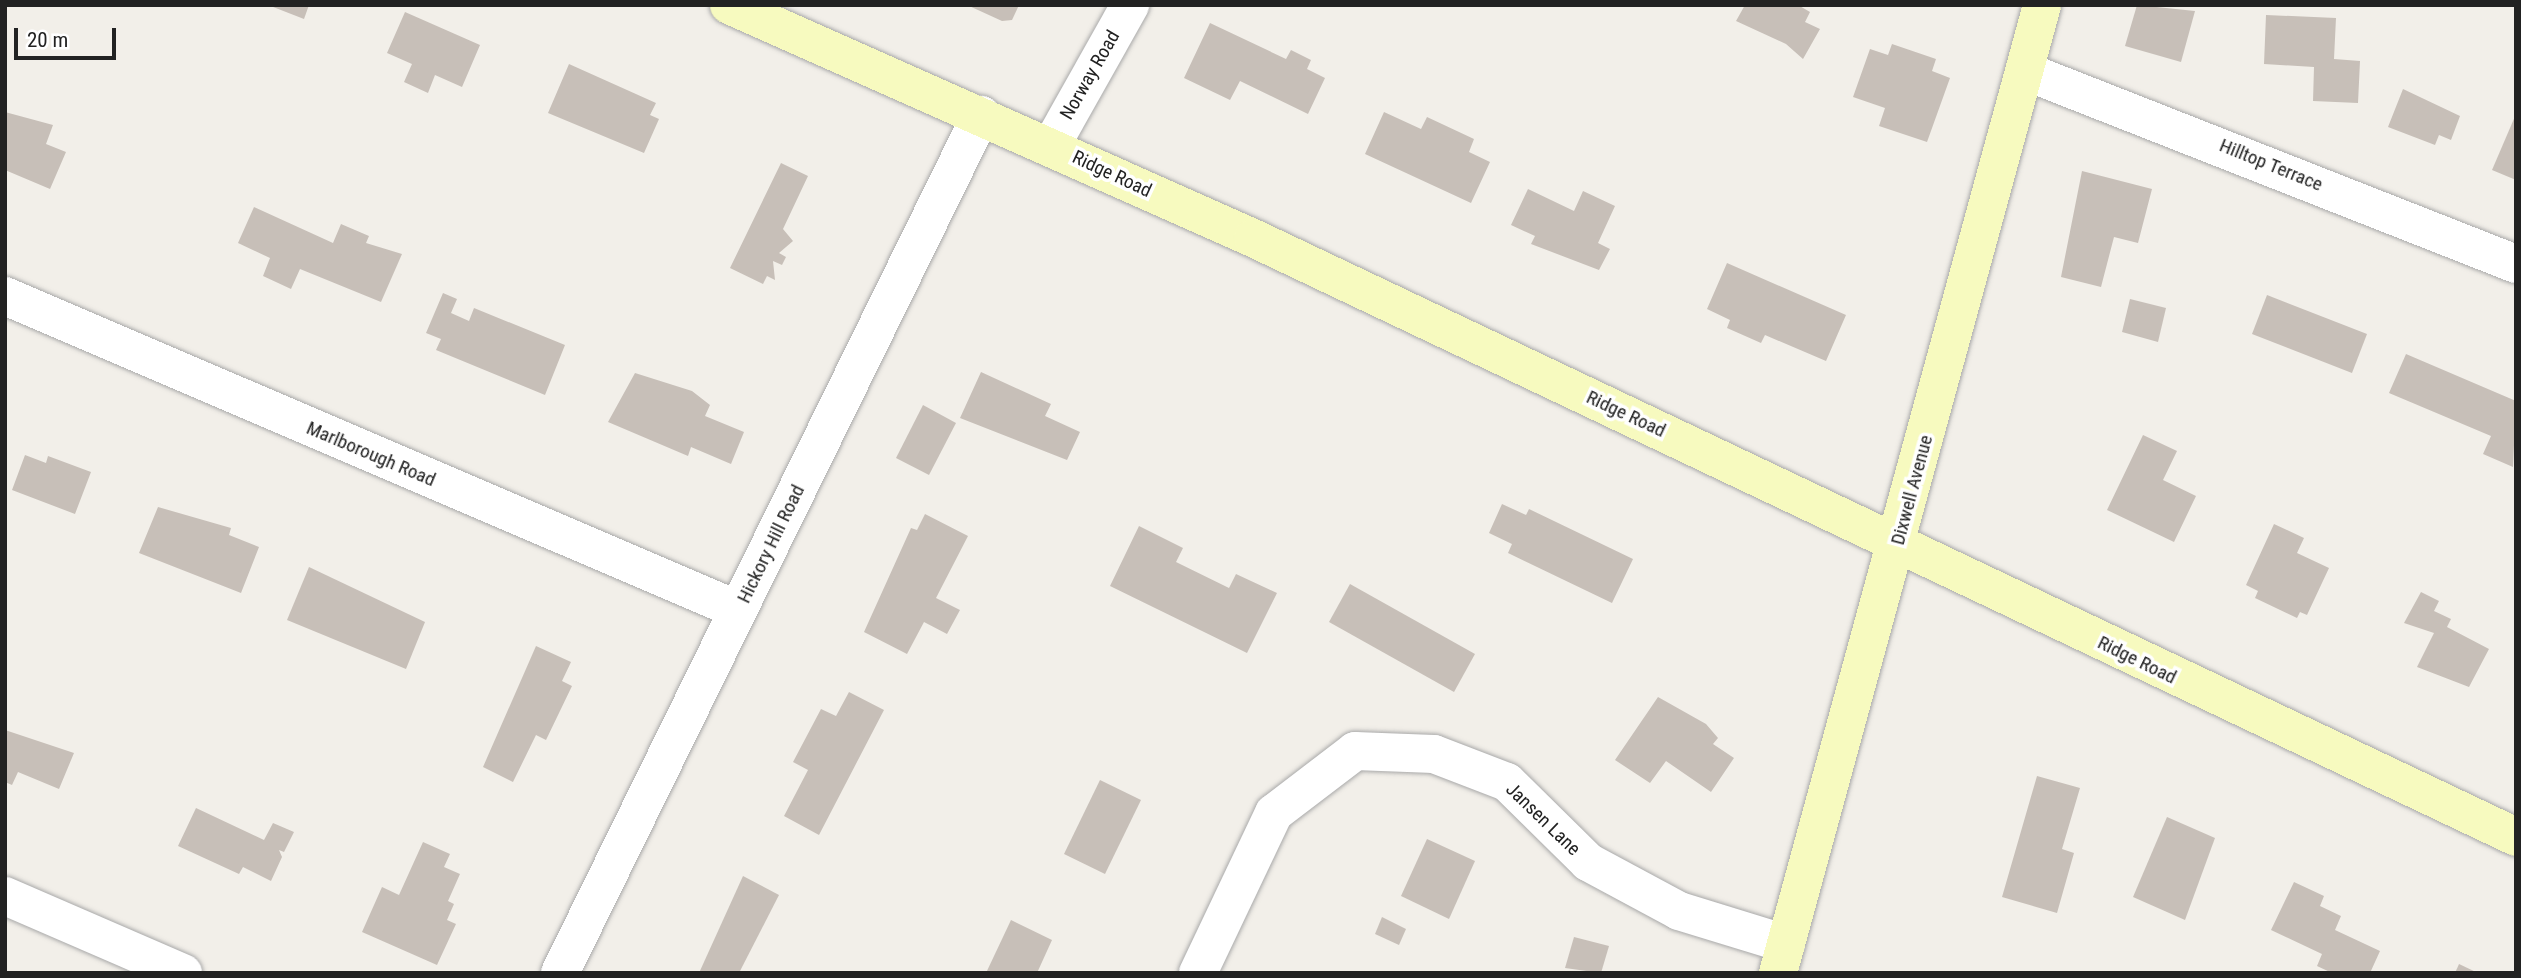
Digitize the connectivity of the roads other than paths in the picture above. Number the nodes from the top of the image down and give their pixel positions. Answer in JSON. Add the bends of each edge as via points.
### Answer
{"nodes":[{"id":1,"x":730,"y":5,"type":"edge"},
{"id":2,"x":1130,"y":5,"type":"edge"},
{"id":3,"x":2042,"y":5,"type":"edge"},
{"id":4,"x":2025,"y":71,"type":"junction"},
{"id":5,"x":981,"y":115,"type":"junction"},
{"id":6,"x":1051,"y":146,"type":"junction"},
{"id":7,"x":2516,"y":264,"type":"edge"},
{"id":8,"x":5,"y":296,"type":"edge"},
{"id":9,"x":1897,"y":544,"type":"junction"},
{"id":10,"x":738,"y":610,"type":"junction"},
{"id":11,"x":2516,"y":838,"type":"edge"},
{"id":12,"x":5,"y":896,"type":"edge"},
{"id":13,"x":1782,"y":959,"type":"edge"},
{"id":14,"x":183,"y":973,"type":"edge"},
{"id":15,"x":560,"y":973,"type":"edge"},
{"id":16,"x":1198,"y":973,"type":"edge"}],
"edges":[{"from":1,"to":5,"type":"main road","name":"Ridge Road"},
{"from":2,"to":6,"type":"street","name":"Norway Road"},
{"from":3,"to":4,"type":"main road","name":"Dixwell Avenue"},
{"from":4,"to":7,"type":"street","name":"Hilltop Terrace"},
{"from":4,"to":9,"type":"main road","name":"Dixwell Avenue"},
{"from":5,"to":6,"type":"main road","name":"Ridge Road"},
{"from":5,"to":10,"type":"street","name":"Hickory Hill Road"},
{"from":6,"to":9,"type":"main road","name":"Ridge Road"},
{"from":8,"to":10,"type":"street","name":"Marlborough Road"},
{"from":9,"to":11,"type":"main road","name":"Ridge Road"},
{"from":9,"to":13,"type":"main road","name":"Dixwell Avenue"},
{"from":10,"to":15,"type":"street","name":"Hickory Hill Road"},
{"from":12,"to":14,"type":"street"},
{"from":13,"to":16,"type":"street","name":"Jansen Lane","via":[[1588,862],[1507,782],[1434,754],[1355,751],[1274,813]]}]}
